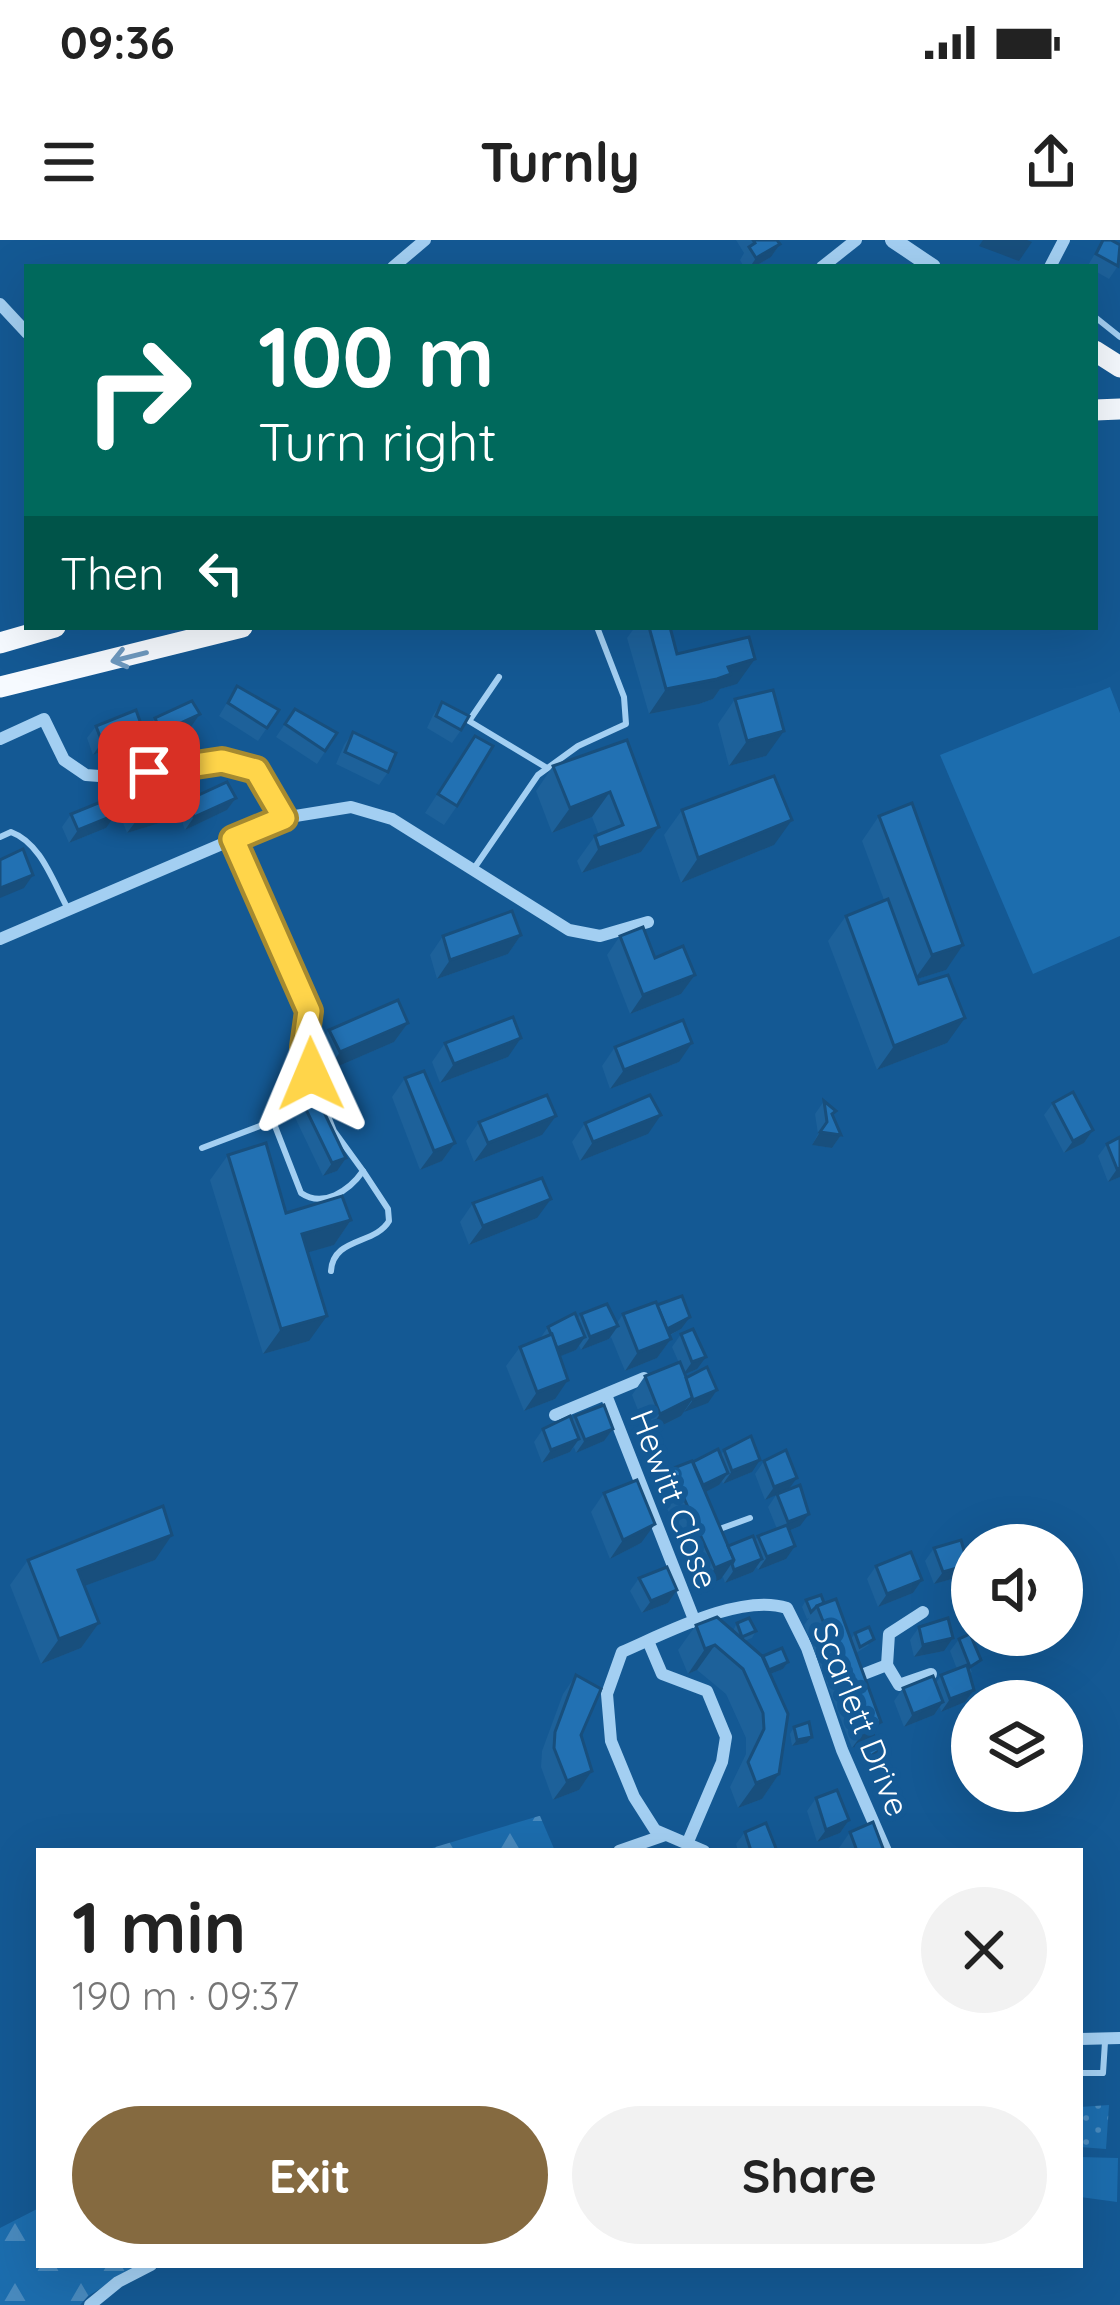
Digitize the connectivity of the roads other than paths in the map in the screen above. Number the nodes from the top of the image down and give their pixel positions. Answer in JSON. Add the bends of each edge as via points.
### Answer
{"nodes":[{"id":1,"x":425,"y":240,"type":"edge"},
{"id":2,"x":856,"y":240,"type":"edge"},
{"id":3,"x":893,"y":240,"type":"edge"},
{"id":4,"x":397,"y":264,"type":"edge"},
{"id":5,"x":826,"y":264,"type":"edge"},
{"id":6,"x":929,"y":264,"type":"edge"},
{"id":7,"x":0,"y":304,"type":"edge"},
{"id":8,"x":24,"y":330,"type":"edge"},
{"id":9,"x":45,"y":630,"type":"edge"},
{"id":10,"x":230,"y":630,"type":"edge"},
{"id":11,"x":598,"y":630,"type":"edge"},
{"id":12,"x":0,"y":643,"type":"edge"},
{"id":13,"x":499,"y":677,"type":"dead end"},
{"id":14,"x":0,"y":687,"type":"edge"},
{"id":15,"x":0,"y":739,"type":"edge"},
{"id":16,"x":547,"y":768,"type":"junction"},
{"id":17,"x":284,"y":818,"type":"junction"},
{"id":18,"x":0,"y":837,"type":"edge"},
{"id":19,"x":233,"y":839,"type":"junction"},
{"id":20,"x":473,"y":870,"type":"junction"},
{"id":21,"x":68,"y":910,"type":"junction"},
{"id":22,"x":649,"y":922,"type":"dead end"},
{"id":23,"x":0,"y":939,"type":"edge"},
{"id":24,"x":202,"y":1148,"type":"dead end"},
{"id":25,"x":363,"y":1171,"type":"junction"},
{"id":26,"x":331,"y":1271,"type":"dead end"},
{"id":27,"x":644,"y":1378,"type":"edge"},
{"id":28,"x":606,"y":1395,"type":"junction"},
{"id":29,"x":555,"y":1415,"type":"dead end"},
{"id":30,"x":749,"y":1518,"type":"dead end"},
{"id":31,"x":702,"y":1536,"type":"edge"},
{"id":32,"x":683,"y":1544,"type":"dead end"},
{"id":33,"x":667,"y":1552,"type":"junction"},
{"id":34,"x":923,"y":1612,"type":"dead end"},
{"id":35,"x":694,"y":1622,"type":"junction"},
{"id":36,"x":648,"y":1641,"type":"junction"},
{"id":37,"x":886,"y":1665,"type":"junction"},
{"id":38,"x":932,"y":1674,"type":"edge"},
{"id":39,"x":821,"y":1690,"type":"junction"},
{"id":40,"x":667,"y":1834,"type":"junction"},
{"id":41,"x":688,"y":1844,"type":"junction"},
{"id":42,"x":628,"y":1848,"type":"edge"},
{"id":43,"x":697,"y":1848,"type":"edge"},
{"id":44,"x":885,"y":1848,"type":"edge"},
{"id":45,"x":1113,"y":2038,"type":"edge"},
{"id":46,"x":1083,"y":2073,"type":"edge"},
{"id":47,"x":145,"y":2268,"type":"edge"},
{"id":48,"x":90,"y":2305,"type":"edge"}],
"edges":[{"from":1,"to":4,"type":"street"},
{"from":2,"to":5,"type":"street"},
{"from":3,"to":6,"type":"street"},
{"from":7,"to":8,"type":"street"},
{"from":9,"to":12,"type":"highway"},
{"from":10,"to":14,"type":"highway","one_way":true},
{"from":11,"to":16,"type":"lane","via":[[626,724]]},
{"from":13,"to":16,"type":"lane","via":[[469,721]]},
{"from":15,"to":17,"type":"street","via":[[44,719],[64,760],[86,775],[222,761],[256,770]]},
{"from":16,"to":20,"type":"lane"},
{"from":17,"to":19,"type":"street"},
{"from":17,"to":20,"type":"street","via":[[351,807],[392,820]]},
{"from":18,"to":21,"type":"lane","via":[[24,837]]},
{"from":19,"to":21,"type":"street"},
{"from":19,"to":25,"type":"lane","via":[[309,1011],[304,1047],[311,1074],[334,1131]]},
{"from":20,"to":22,"type":"street","via":[[569,930],[600,936]]},
{"from":21,"to":23,"type":"street"},
{"from":24,"to":25,"type":"lane","via":[[273,1121],[307,1198],[345,1190]]},
{"from":25,"to":26,"type":"lane","via":[[389,1221],[338,1252]]},
{"from":27,"to":28,"type":"street","name":"Hewitt Close"},
{"from":28,"to":29,"type":"street","name":"Hewitt Close"},
{"from":28,"to":33,"type":"street","name":"Hewitt Close"},
{"from":30,"to":31,"type":"lane"},
{"from":32,"to":33,"type":"lane"},
{"from":33,"to":35,"type":"street","name":"Hewitt Close"},
{"from":34,"to":37,"type":"street","via":[[889,1634]]},
{"from":35,"to":36,"type":"street"},
{"from":35,"to":39,"type":"street","name":"Scarlett Drive","via":[[765,1601],[787,1608]]},
{"from":36,"to":40,"type":"street","via":[[622,1652],[607,1694],[611,1741],[634,1797]]},
{"from":36,"to":41,"type":"street","via":[[662,1674],[707,1691],[726,1737]]},
{"from":37,"to":38,"type":"street","via":[[899,1685]]},
{"from":37,"to":39,"type":"street"},
{"from":39,"to":44,"type":"street","name":"Scarlett Drive"},
{"from":40,"to":41,"type":"street"},
{"from":40,"to":42,"type":"street"},
{"from":41,"to":43,"type":"street"},
{"from":45,"to":46,"type":"lane","via":[[1103,2073]]},
{"from":47,"to":48,"type":"street"}]}
